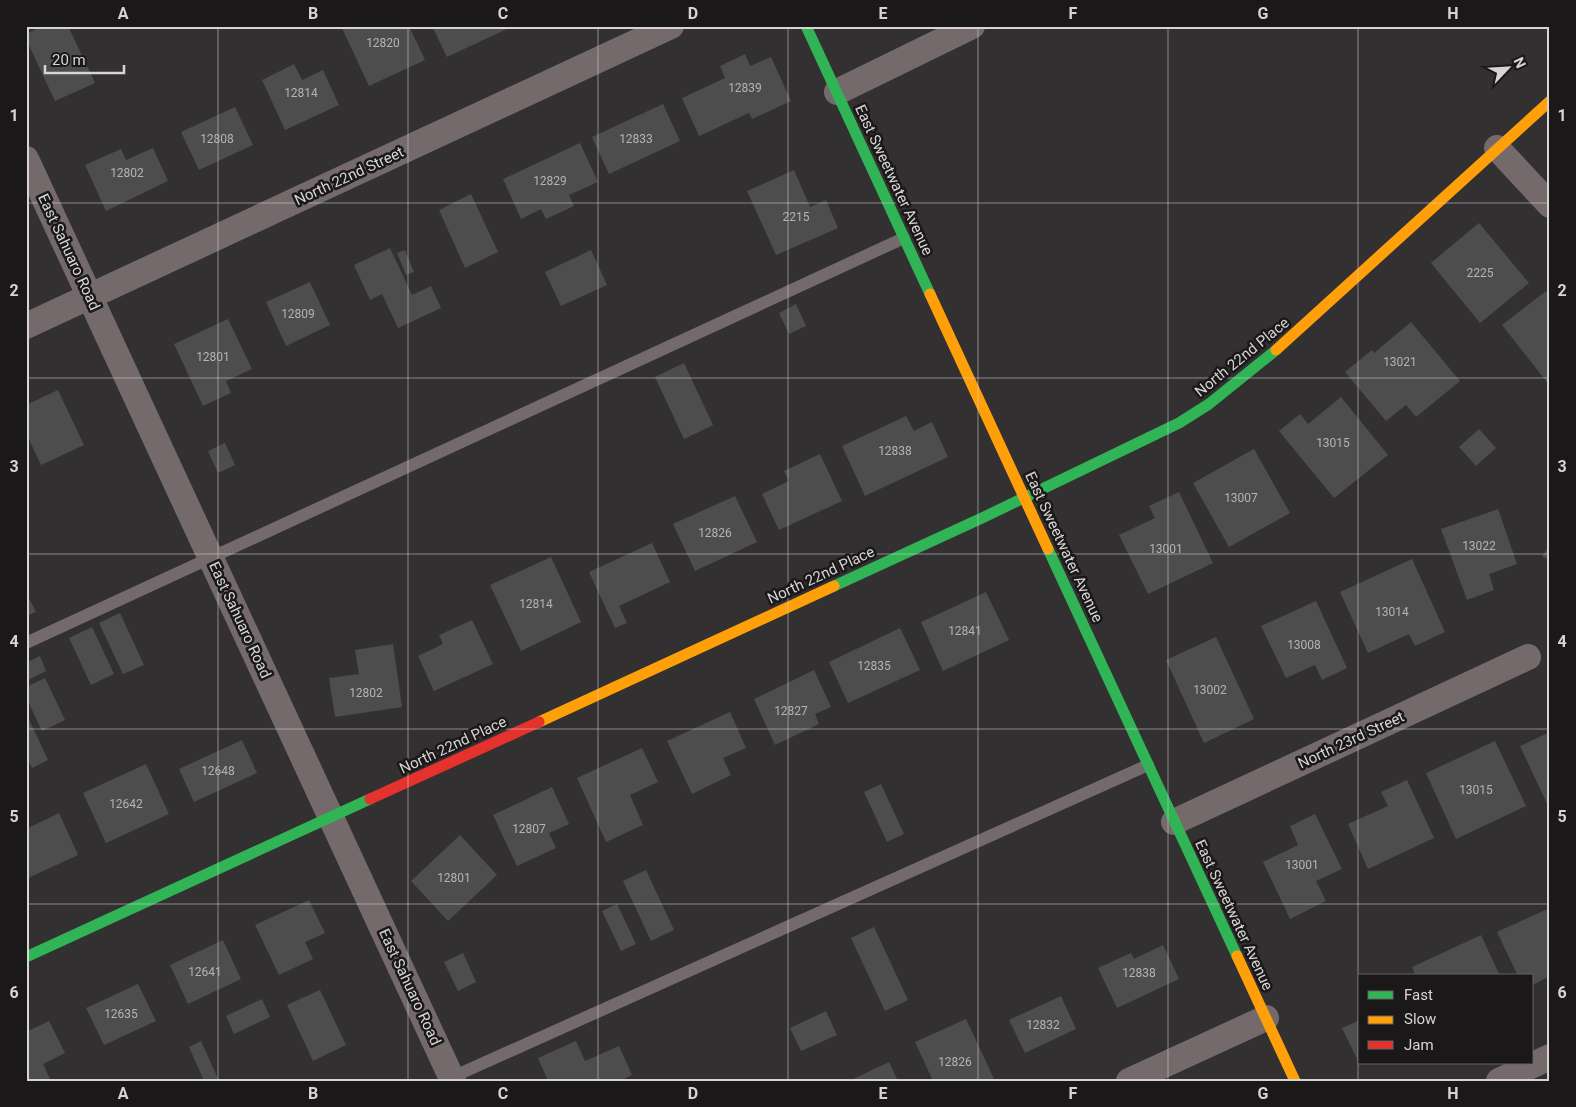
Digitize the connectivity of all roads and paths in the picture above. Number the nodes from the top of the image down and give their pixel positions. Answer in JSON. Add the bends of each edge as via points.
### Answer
{"nodes":[{"id":1,"x":671,"y":26,"type":"edge"},
{"id":2,"x":806,"y":26,"type":"edge"},
{"id":3,"x":972,"y":26,"type":"edge"},
{"id":4,"x":837,"y":92,"type":"junction"},
{"id":5,"x":1550,"y":100,"type":"edge"},
{"id":6,"x":1497,"y":148,"type":"junction"},
{"id":7,"x":26,"y":159,"type":"edge"},
{"id":8,"x":1550,"y":206,"type":"edge"},
{"id":9,"x":904,"y":238,"type":"junction"},
{"id":10,"x":90,"y":297,"type":"junction"},
{"id":11,"x":26,"y":326,"type":"edge"},
{"id":12,"x":1024,"y":498,"type":"junction"},
{"id":13,"x":212,"y":558,"type":"junction"},
{"id":14,"x":26,"y":643,"type":"edge"},
{"id":15,"x":1528,"y":658,"type":"dead end"},
{"id":16,"x":1148,"y":765,"type":"junction"},
{"id":17,"x":331,"y":817,"type":"junction"},
{"id":18,"x":1174,"y":822,"type":"junction"},
{"id":19,"x":26,"y":957,"type":"edge"},
{"id":20,"x":1266,"y":1018,"type":"junction"},
{"id":21,"x":1550,"y":1057,"type":"edge"},
{"id":22,"x":450,"y":1080,"type":"edge"},
{"id":23,"x":1129,"y":1081,"type":"edge"},
{"id":24,"x":1294,"y":1081,"type":"edge"},
{"id":25,"x":1499,"y":1081,"type":"edge"}],
"edges":[{"from":1,"to":10,"type":"street","name":"North 22nd Street"},
{"from":2,"to":4,"type":"street","name":"East Sweetwater Avenue"},
{"from":3,"to":4,"type":"street"},
{"from":4,"to":9,"type":"street","name":"East Sweetwater Avenue"},
{"from":5,"to":6,"type":"street","name":"North 22nd Place"},
{"from":6,"to":8,"type":"street"},
{"from":6,"to":12,"type":"street","name":"North 22nd Place","via":[[1241,381],[1179,423]]},
{"from":7,"to":10,"type":"street","name":"East Sahuaro Road"},
{"from":9,"to":12,"type":"street","name":"East Sweetwater Avenue"},
{"from":9,"to":13,"type":"lane"},
{"from":10,"to":11,"type":"street","name":"North 22nd Street"},
{"from":10,"to":13,"type":"street","name":"East Sahuaro Road"},
{"from":12,"to":16,"type":"street","name":"East Sweetwater Avenue"},
{"from":12,"to":17,"type":"street","name":"North 22nd Place"},
{"from":13,"to":14,"type":"lane"},
{"from":13,"to":17,"type":"street","name":"East Sahuaro Road"},
{"from":15,"to":18,"type":"street","name":"North 23rd Street"},
{"from":16,"to":18,"type":"street","name":"East Sweetwater Avenue"},
{"from":16,"to":22,"type":"lane"},
{"from":17,"to":19,"type":"street","name":"North 22nd Place"},
{"from":17,"to":22,"type":"street","name":"East Sahuaro Road"},
{"from":18,"to":20,"type":"street","name":"East Sweetwater Avenue"},
{"from":20,"to":23,"type":"street"},
{"from":20,"to":24,"type":"street","name":"East Sweetwater Avenue"},
{"from":21,"to":25,"type":"street"}]}
